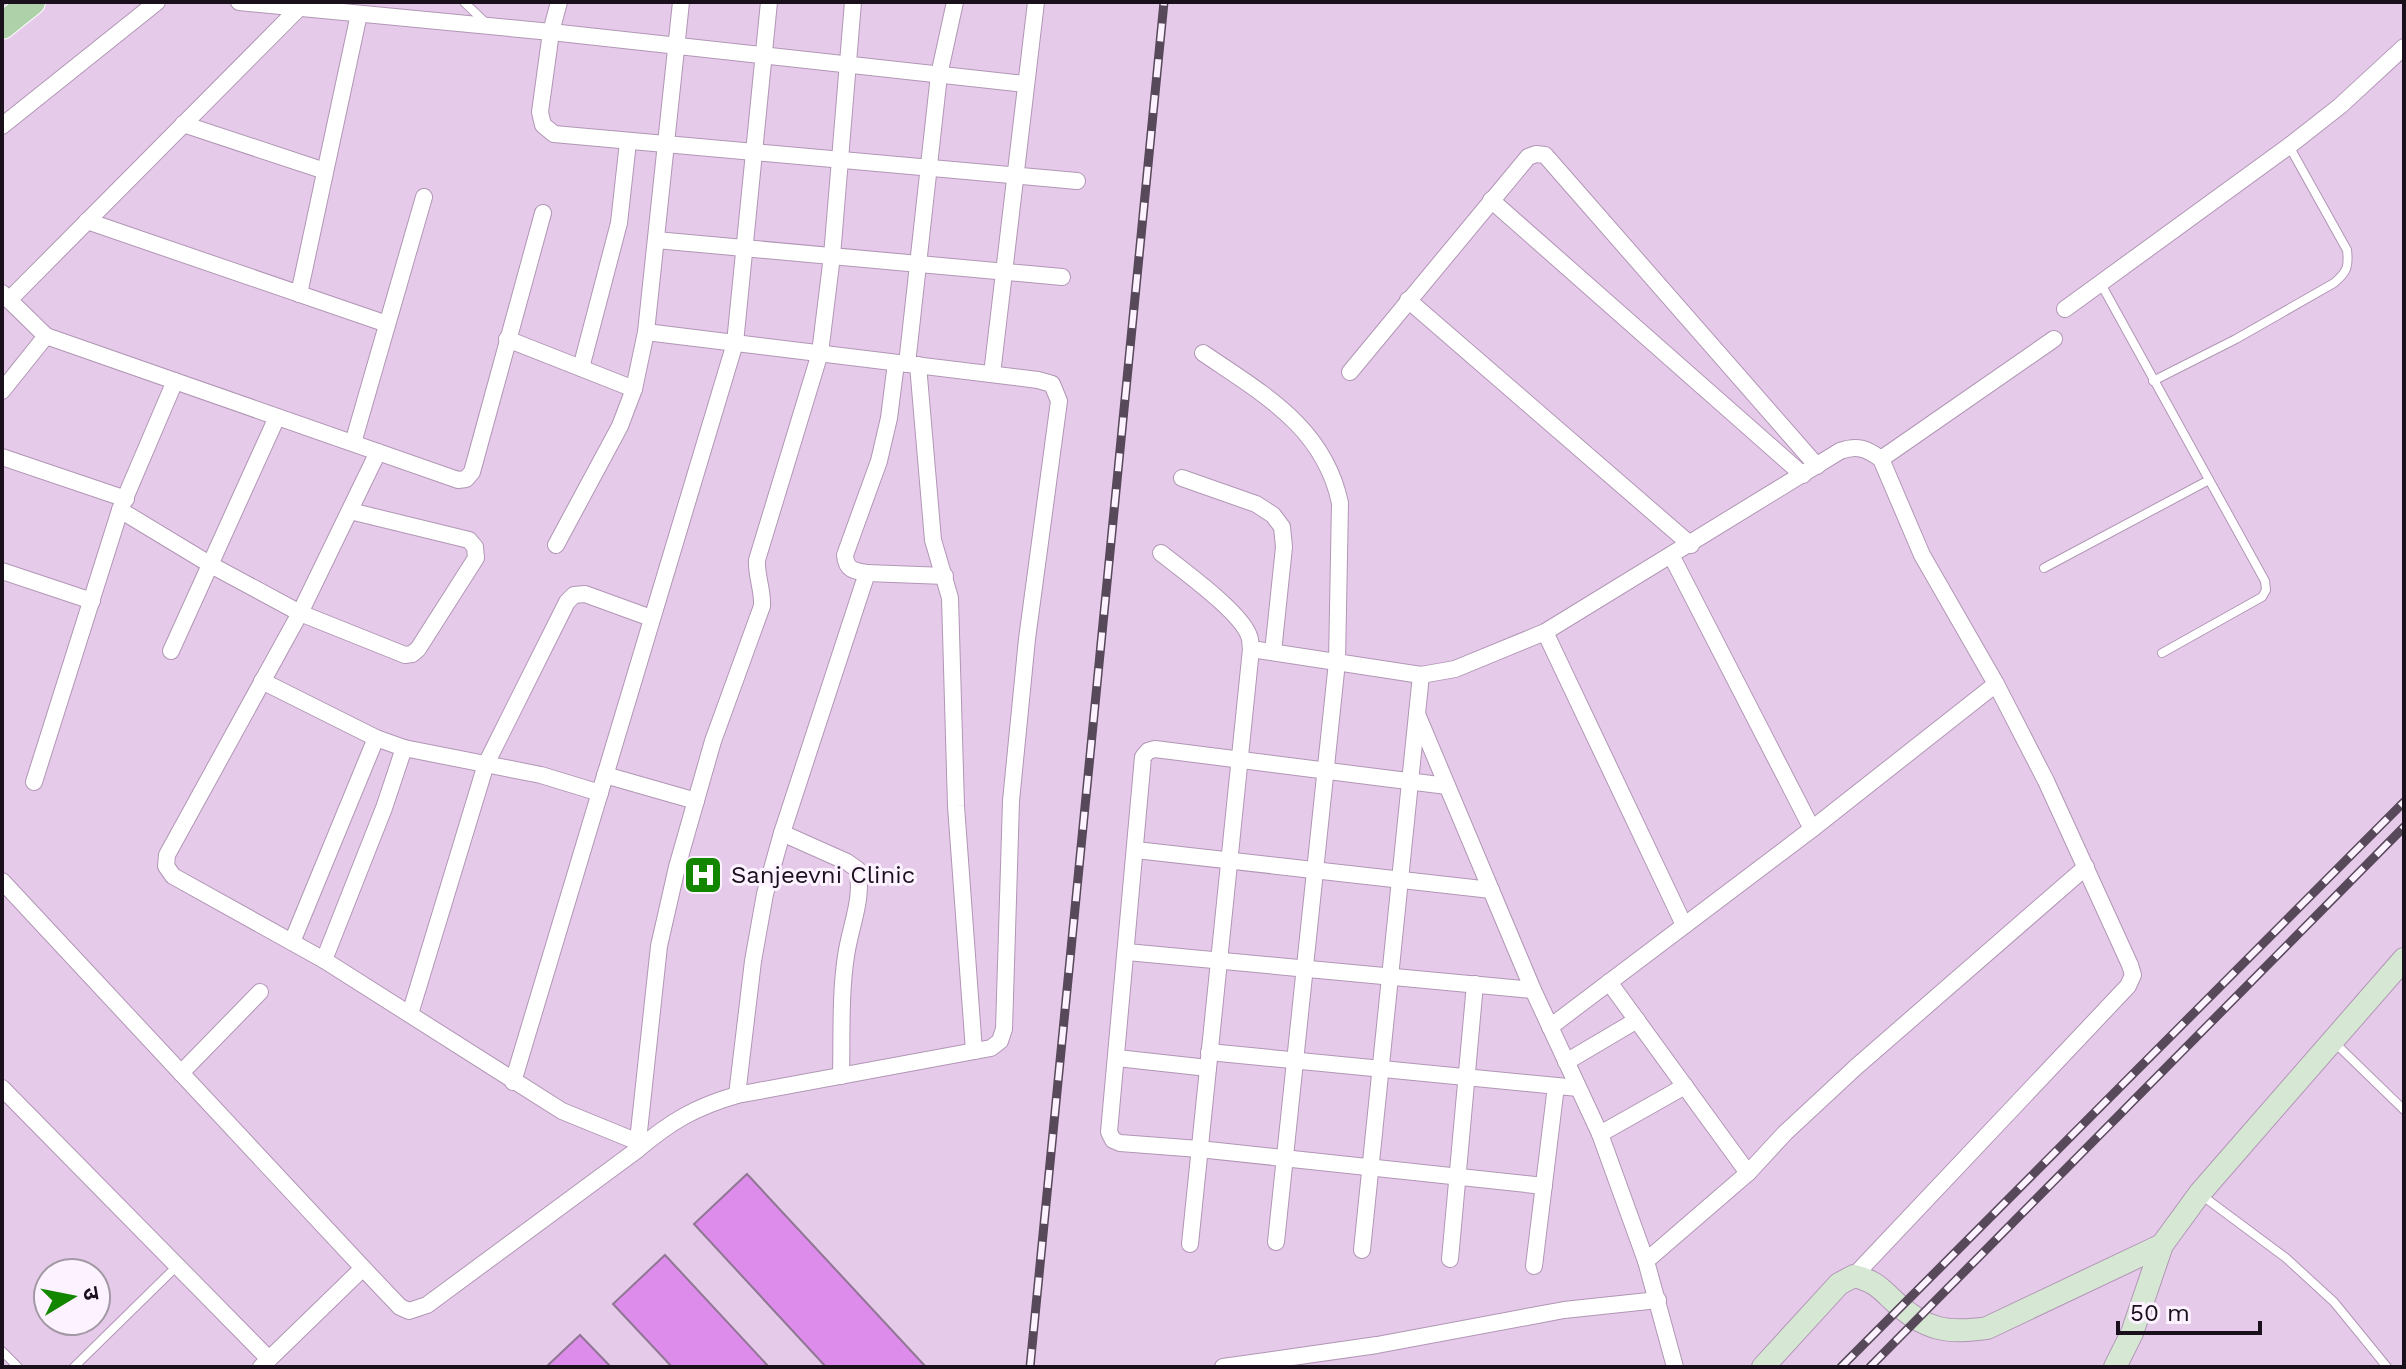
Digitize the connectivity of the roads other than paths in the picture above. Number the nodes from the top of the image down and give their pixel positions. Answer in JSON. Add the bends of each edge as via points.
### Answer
{"nodes":[{"id":1,"x":32,"y":2,"type":"edge"},
{"id":2,"x":157,"y":2,"type":"edge"},
{"id":3,"x":239,"y":2,"type":"edge"},
{"id":4,"x":464,"y":2,"type":"edge"},
{"id":5,"x":559,"y":2,"type":"edge"},
{"id":6,"x":681,"y":2,"type":"edge"},
{"id":7,"x":769,"y":2,"type":"edge"},
{"id":8,"x":853,"y":2,"type":"edge"},
{"id":9,"x":955,"y":2,"type":"edge"},
{"id":10,"x":1036,"y":2,"type":"edge"},
{"id":11,"x":299,"y":8,"type":"junction"},
{"id":12,"x":359,"y":14,"type":"junction"},
{"id":13,"x":2,"y":26,"type":"edge"},
{"id":14,"x":490,"y":27,"type":"junction"},
{"id":15,"x":551,"y":32,"type":"junction"},
{"id":16,"x":676,"y":46,"type":"junction"},
{"id":17,"x":2404,"y":47,"type":"edge"},
{"id":18,"x":764,"y":55,"type":"junction"},
{"id":19,"x":848,"y":64,"type":"junction"},
{"id":20,"x":939,"y":75,"type":"junction"},
{"id":21,"x":1025,"y":84,"type":"junction"},
{"id":22,"x":183,"y":124,"type":"junction"},
{"id":23,"x":2,"y":126,"type":"edge"},
{"id":24,"x":628,"y":142,"type":"junction"},
{"id":25,"x":666,"y":144,"type":"junction"},
{"id":26,"x":2289,"y":146,"type":"junction"},
{"id":27,"x":754,"y":152,"type":"junction"},
{"id":28,"x":840,"y":159,"type":"junction"},
{"id":29,"x":929,"y":168,"type":"junction"},
{"id":30,"x":325,"y":171,"type":"junction"},
{"id":31,"x":1015,"y":175,"type":"junction"},
{"id":32,"x":1077,"y":181,"type":"dead end"},
{"id":33,"x":424,"y":197,"type":"dead end"},
{"id":34,"x":1491,"y":200,"type":"junction"},
{"id":35,"x":543,"y":213,"type":"dead end"},
{"id":36,"x":87,"y":221,"type":"junction"},
{"id":37,"x":656,"y":240,"type":"junction"},
{"id":38,"x":744,"y":248,"type":"junction"},
{"id":39,"x":832,"y":256,"type":"junction"},
{"id":40,"x":918,"y":264,"type":"junction"},
{"id":41,"x":1004,"y":272,"type":"junction"},
{"id":42,"x":1062,"y":277,"type":"dead end"},
{"id":43,"x":2100,"y":283,"type":"junction"},
{"id":44,"x":299,"y":294,"type":"junction"},
{"id":45,"x":5,"y":296,"type":"edge"},
{"id":46,"x":1408,"y":300,"type":"junction"},
{"id":47,"x":2065,"y":309,"type":"dead end"},
{"id":48,"x":387,"y":324,"type":"junction"},
{"id":49,"x":646,"y":332,"type":"junction"},
{"id":50,"x":46,"y":336,"type":"junction"},
{"id":51,"x":507,"y":339,"type":"junction"},
{"id":52,"x":2054,"y":339,"type":"dead end"},
{"id":53,"x":735,"y":343,"type":"junction"},
{"id":54,"x":820,"y":353,"type":"junction"},
{"id":55,"x":1203,"y":353,"type":"dead end"},
{"id":56,"x":907,"y":364,"type":"junction"},
{"id":57,"x":581,"y":368,"type":"junction"},
{"id":58,"x":1350,"y":372,"type":"dead end"},
{"id":59,"x":992,"y":374,"type":"junction"},
{"id":60,"x":175,"y":381,"type":"junction"},
{"id":61,"x":2153,"y":381,"type":"junction"},
{"id":62,"x":634,"y":389,"type":"junction"},
{"id":63,"x":2,"y":391,"type":"edge"},
{"id":64,"x":277,"y":417,"type":"junction"},
{"id":65,"x":353,"y":443,"type":"junction"},
{"id":66,"x":378,"y":452,"type":"junction"},
{"id":67,"x":2,"y":457,"type":"edge"},
{"id":68,"x":1881,"y":459,"type":"junction"},
{"id":69,"x":1810,"y":470,"type":"junction"},
{"id":70,"x":1182,"y":478,"type":"dead end"},
{"id":71,"x":2209,"y":480,"type":"junction"},
{"id":72,"x":123,"y":505,"type":"junction"},
{"id":73,"x":350,"y":511,"type":"junction"},
{"id":74,"x":556,"y":545,"type":"dead end"},
{"id":75,"x":1691,"y":545,"type":"junction"},
{"id":76,"x":1161,"y":553,"type":"dead end"},
{"id":77,"x":1671,"y":555,"type":"junction"},
{"id":78,"x":211,"y":565,"type":"junction"},
{"id":79,"x":2044,"y":568,"type":"dead end"},
{"id":80,"x":2,"y":571,"type":"edge"},
{"id":81,"x":867,"y":573,"type":"junction"},
{"id":82,"x":945,"y":576,"type":"junction"},
{"id":83,"x":92,"y":601,"type":"junction"},
{"id":84,"x":300,"y":613,"type":"junction"},
{"id":85,"x":651,"y":618,"type":"junction"},
{"id":86,"x":1545,"y":632,"type":"junction"},
{"id":87,"x":1251,"y":649,"type":"junction"},
{"id":88,"x":171,"y":651,"type":"dead end"},
{"id":89,"x":1273,"y":652,"type":"junction"},
{"id":90,"x":2162,"y":653,"type":"dead end"},
{"id":91,"x":1337,"y":662,"type":"junction"},
{"id":92,"x":1421,"y":675,"type":"junction"},
{"id":93,"x":262,"y":681,"type":"junction"},
{"id":94,"x":1996,"y":684,"type":"junction"},
{"id":95,"x":1417,"y":714,"type":"junction"},
{"id":96,"x":376,"y":738,"type":"junction"},
{"id":97,"x":404,"y":748,"type":"junction"},
{"id":98,"x":1240,"y":760,"type":"junction"},
{"id":99,"x":486,"y":764,"type":"junction"},
{"id":100,"x":1326,"y":771,"type":"junction"},
{"id":101,"x":605,"y":775,"type":"junction"},
{"id":102,"x":34,"y":782,"type":"dead end"},
{"id":103,"x":1410,"y":782,"type":"junction"},
{"id":104,"x":1447,"y":786,"type":"junction"},
{"id":105,"x":600,"y":793,"type":"junction"},
{"id":106,"x":696,"y":801,"type":"junction"},
{"id":107,"x":1812,"y":829,"type":"junction"},
{"id":108,"x":782,"y":833,"type":"junction"},
{"id":109,"x":1136,"y":850,"type":"junction"},
{"id":110,"x":1229,"y":860,"type":"junction"},
{"id":111,"x":2086,"y":867,"type":"junction"},
{"id":112,"x":1316,"y":870,"type":"junction"},
{"id":113,"x":1400,"y":880,"type":"junction"},
{"id":114,"x":2,"y":881,"type":"edge"},
{"id":115,"x":1491,"y":890,"type":"junction"},
{"id":116,"x":1684,"y":925,"type":"junction"},
{"id":117,"x":292,"y":942,"type":"junction"},
{"id":118,"x":1127,"y":952,"type":"junction"},
{"id":119,"x":2404,"y":959,"type":"edge"},
{"id":120,"x":324,"y":960,"type":"junction"},
{"id":121,"x":1219,"y":960,"type":"junction"},
{"id":122,"x":1305,"y":968,"type":"junction"},
{"id":123,"x":1390,"y":976,"type":"junction"},
{"id":124,"x":1609,"y":982,"type":"junction"},
{"id":125,"x":1475,"y":984,"type":"junction"},
{"id":126,"x":1533,"y":990,"type":"junction"},
{"id":127,"x":260,"y":992,"type":"dead end"},
{"id":128,"x":410,"y":1014,"type":"junction"},
{"id":129,"x":1637,"y":1020,"type":"junction"},
{"id":130,"x":1550,"y":1027,"type":"junction"},
{"id":131,"x":2333,"y":1041,"type":"junction"},
{"id":132,"x":974,"y":1051,"type":"junction"},
{"id":133,"x":1117,"y":1058,"type":"junction"},
{"id":134,"x":1209,"y":1060,"type":"junction"},
{"id":135,"x":1295,"y":1060,"type":"junction"},
{"id":136,"x":1566,"y":1062,"type":"junction"},
{"id":137,"x":1381,"y":1069,"type":"junction"},
{"id":138,"x":181,"y":1073,"type":"junction"},
{"id":139,"x":841,"y":1076,"type":"junction"},
{"id":140,"x":1467,"y":1077,"type":"junction"},
{"id":141,"x":513,"y":1082,"type":"junction"},
{"id":142,"x":1556,"y":1086,"type":"junction"},
{"id":143,"x":1685,"y":1086,"type":"junction"},
{"id":144,"x":2,"y":1088,"type":"edge"},
{"id":145,"x":1578,"y":1088,"type":"junction"},
{"id":146,"x":737,"y":1095,"type":"junction"},
{"id":147,"x":2404,"y":1110,"type":"edge"},
{"id":148,"x":1600,"y":1134,"type":"junction"},
{"id":149,"x":637,"y":1146,"type":"junction"},
{"id":150,"x":1199,"y":1149,"type":"junction"},
{"id":151,"x":1285,"y":1158,"type":"junction"},
{"id":152,"x":1371,"y":1167,"type":"junction"},
{"id":153,"x":1748,"y":1173,"type":"junction"},
{"id":154,"x":1457,"y":1177,"type":"junction"},
{"id":155,"x":1544,"y":1186,"type":"junction"},
{"id":156,"x":2200,"y":1193,"type":"junction"},
{"id":157,"x":1276,"y":1242,"type":"dead end"},
{"id":158,"x":1190,"y":1244,"type":"dead end"},
{"id":159,"x":2162,"y":1245,"type":"junction"},
{"id":160,"x":1362,"y":1250,"type":"dead end"},
{"id":161,"x":1450,"y":1259,"type":"dead end"},
{"id":162,"x":1646,"y":1261,"type":"junction"},
{"id":163,"x":179,"y":1265,"type":"junction"},
{"id":164,"x":1534,"y":1266,"type":"dead end"},
{"id":165,"x":363,"y":1268,"type":"junction"},
{"id":166,"x":1854,"y":1276,"type":"junction"},
{"id":167,"x":1658,"y":1300,"type":"junction"},
{"id":168,"x":2,"y":1351,"type":"edge"},
{"id":169,"x":265,"y":1363,"type":"edge"},
{"id":170,"x":1234,"y":1366,"type":"edge"},
{"id":171,"x":18,"y":1367,"type":"edge"},
{"id":172,"x":74,"y":1367,"type":"edge"},
{"id":173,"x":1223,"y":1367,"type":"edge"},
{"id":174,"x":1675,"y":1367,"type":"edge"},
{"id":175,"x":1763,"y":1367,"type":"edge"},
{"id":176,"x":2115,"y":1367,"type":"edge"},
{"id":177,"x":2387,"y":1367,"type":"edge"}],
"edges":[{"from":1,"to":13,"type":"main road"},
{"from":2,"to":23,"type":"street"},
{"from":3,"to":11,"type":"street"},
{"from":4,"to":14,"type":"lane"},
{"from":5,"to":15,"type":"street"},
{"from":6,"to":16,"type":"street"},
{"from":7,"to":18,"type":"street"},
{"from":8,"to":19,"type":"street"},
{"from":9,"to":20,"type":"street"},
{"from":10,"to":21,"type":"street"},
{"from":11,"to":12,"type":"street"},
{"from":11,"to":22,"type":"street"},
{"from":12,"to":14,"type":"street"},
{"from":12,"to":30,"type":"street"},
{"from":14,"to":15,"type":"street"},
{"from":15,"to":16,"type":"street"},
{"from":15,"to":24,"type":"street","via":[[540,112],[543,125],[554,134]]},
{"from":16,"to":18,"type":"street"},
{"from":16,"to":25,"type":"street"},
{"from":17,"to":26,"type":"street"},
{"from":18,"to":19,"type":"street"},
{"from":18,"to":27,"type":"street"},
{"from":19,"to":20,"type":"street"},
{"from":19,"to":28,"type":"street"},
{"from":20,"to":21,"type":"street"},
{"from":20,"to":29,"type":"street"},
{"from":21,"to":31,"type":"street"},
{"from":22,"to":30,"type":"street"},
{"from":22,"to":36,"type":"street"},
{"from":24,"to":25,"type":"street"},
{"from":24,"to":57,"type":"street","via":[[619,223]]},
{"from":25,"to":27,"type":"street"},
{"from":25,"to":37,"type":"street"},
{"from":26,"to":43,"type":"street"},
{"from":26,"to":61,"type":"lane","via":[[2347,250],[2346,273]]},
{"from":27,"to":28,"type":"street"},
{"from":27,"to":38,"type":"street"},
{"from":28,"to":29,"type":"street"},
{"from":28,"to":39,"type":"street"},
{"from":29,"to":31,"type":"street"},
{"from":29,"to":40,"type":"street"},
{"from":30,"to":44,"type":"street"},
{"from":31,"to":32,"type":"street"},
{"from":31,"to":41,"type":"street"},
{"from":33,"to":48,"type":"street"},
{"from":34,"to":46,"type":"street"},
{"from":34,"to":69,"type":"street"},
{"from":34,"to":69,"type":"street","via":[[1528,157],[1545,155]]},
{"from":35,"to":51,"type":"street"},
{"from":36,"to":44,"type":"street"},
{"from":36,"to":45,"type":"street"},
{"from":37,"to":38,"type":"street"},
{"from":37,"to":49,"type":"street"},
{"from":38,"to":39,"type":"street"},
{"from":38,"to":53,"type":"street"},
{"from":39,"to":40,"type":"street"},
{"from":39,"to":54,"type":"street"},
{"from":40,"to":41,"type":"street"},
{"from":40,"to":56,"type":"street"},
{"from":41,"to":42,"type":"street"},
{"from":41,"to":59,"type":"street"},
{"from":43,"to":47,"type":"street"},
{"from":43,"to":61,"type":"lane"},
{"from":44,"to":48,"type":"street"},
{"from":45,"to":50,"type":"street"},
{"from":46,"to":58,"type":"street"},
{"from":46,"to":75,"type":"street"},
{"from":48,"to":65,"type":"street"},
{"from":49,"to":53,"type":"street"},
{"from":49,"to":62,"type":"street"},
{"from":50,"to":60,"type":"street"},
{"from":50,"to":63,"type":"street"},
{"from":51,"to":57,"type":"street"},
{"from":51,"to":66,"type":"street","via":[[466,479]]},
{"from":52,"to":68,"type":"street"},
{"from":53,"to":54,"type":"street"},
{"from":53,"to":85,"type":"street"},
{"from":54,"to":56,"type":"street"},
{"from":54,"to":106,"type":"street","via":[[757,560],[762,606]]},
{"from":55,"to":91,"type":"street","via":[[1302,428],[1335,479],[1340,503]]},
{"from":56,"to":59,"type":"street"},
{"from":56,"to":81,"type":"street","via":[[845,555],[852,571]]},
{"from":56,"to":82,"type":"street","via":[[933,540]]},
{"from":57,"to":62,"type":"street"},
{"from":59,"to":132,"type":"street","via":[[1052,384],[1059,401],[1011,801],[1004,1029],[991,1048]]},
{"from":60,"to":64,"type":"street"},
{"from":60,"to":72,"type":"street"},
{"from":61,"to":71,"type":"lane"},
{"from":62,"to":74,"type":"street","via":[[620,426]]},
{"from":64,"to":65,"type":"street"},
{"from":64,"to":78,"type":"street"},
{"from":65,"to":66,"type":"street"},
{"from":66,"to":73,"type":"street"},
{"from":67,"to":72,"type":"street"},
{"from":68,"to":69,"type":"street","via":[[1855,446]]},
{"from":68,"to":94,"type":"street","via":[[1922,555]]},
{"from":69,"to":75,"type":"street"},
{"from":70,"to":89,"type":"street","via":[[1256,504],[1282,527]]},
{"from":71,"to":79,"type":"lane"},
{"from":71,"to":90,"type":"lane","via":[[2266,590]]},
{"from":72,"to":78,"type":"street"},
{"from":72,"to":83,"type":"street"},
{"from":73,"to":84,"type":"street"},
{"from":73,"to":84,"type":"street","via":[[469,540],[476,558],[412,654]]},
{"from":75,"to":77,"type":"street"},
{"from":76,"to":87,"type":"street","via":[[1240,623]]},
{"from":77,"to":86,"type":"street"},
{"from":77,"to":107,"type":"street"},
{"from":78,"to":84,"type":"street"},
{"from":78,"to":88,"type":"street"},
{"from":80,"to":83,"type":"street"},
{"from":81,"to":82,"type":"street"},
{"from":81,"to":108,"type":"street"},
{"from":82,"to":132,"type":"street"},
{"from":83,"to":102,"type":"street"},
{"from":84,"to":93,"type":"street"},
{"from":85,"to":99,"type":"street","via":[[585,594],[574,595]]},
{"from":85,"to":101,"type":"street"},
{"from":86,"to":92,"type":"street","via":[[1455,669]]},
{"from":86,"to":116,"type":"street"},
{"from":87,"to":89,"type":"street"},
{"from":87,"to":98,"type":"street"},
{"from":89,"to":91,"type":"street"},
{"from":91,"to":92,"type":"street"},
{"from":91,"to":100,"type":"street"},
{"from":92,"to":95,"type":"street"},
{"from":93,"to":96,"type":"street"},
{"from":93,"to":117,"type":"street","via":[[167,855],[166,866],[173,876]]},
{"from":94,"to":107,"type":"street"},
{"from":94,"to":111,"type":"street"},
{"from":95,"to":103,"type":"street"},
{"from":95,"to":104,"type":"street"},
{"from":96,"to":97,"type":"street"},
{"from":96,"to":117,"type":"street"},
{"from":97,"to":99,"type":"street"},
{"from":97,"to":120,"type":"street"},
{"from":98,"to":100,"type":"street"},
{"from":98,"to":109,"type":"street","via":[[1148,751],[1143,757]]},
{"from":98,"to":110,"type":"street"},
{"from":99,"to":105,"type":"street"},
{"from":99,"to":128,"type":"street"},
{"from":100,"to":103,"type":"street"},
{"from":100,"to":112,"type":"street"},
{"from":101,"to":105,"type":"street"},
{"from":101,"to":106,"type":"street"},
{"from":103,"to":104,"type":"street"},
{"from":103,"to":113,"type":"street"},
{"from":104,"to":115,"type":"street"},
{"from":105,"to":141,"type":"street"},
{"from":106,"to":149,"type":"street","via":[[659,946]]},
{"from":107,"to":116,"type":"street"},
{"from":108,"to":139,"type":"street","via":[[847,862],[857,869],[861,884],[846,956]]},
{"from":108,"to":146,"type":"street","via":[[753,961]]},
{"from":109,"to":110,"type":"street"},
{"from":109,"to":118,"type":"street"},
{"from":110,"to":112,"type":"street"},
{"from":110,"to":121,"type":"street"},
{"from":111,"to":153,"type":"street","via":[[1856,1067]]},
{"from":111,"to":166,"type":"street","via":[[2130,965],[2128,986]]},
{"from":112,"to":113,"type":"street"},
{"from":112,"to":122,"type":"street"},
{"from":113,"to":115,"type":"street"},
{"from":113,"to":123,"type":"street"},
{"from":114,"to":138,"type":"street"},
{"from":115,"to":126,"type":"street"},
{"from":116,"to":124,"type":"street"},
{"from":117,"to":120,"type":"street"},
{"from":118,"to":121,"type":"street"},
{"from":118,"to":133,"type":"street"},
{"from":119,"to":131,"type":"street"},
{"from":120,"to":128,"type":"street"},
{"from":121,"to":122,"type":"street"},
{"from":121,"to":134,"type":"street"},
{"from":122,"to":123,"type":"street"},
{"from":122,"to":135,"type":"street"},
{"from":123,"to":125,"type":"street"},
{"from":123,"to":137,"type":"street"},
{"from":124,"to":129,"type":"street"},
{"from":124,"to":130,"type":"street"},
{"from":125,"to":126,"type":"street"},
{"from":125,"to":140,"type":"street"},
{"from":126,"to":130,"type":"street"},
{"from":127,"to":138,"type":"street"},
{"from":128,"to":141,"type":"street"},
{"from":129,"to":136,"type":"street"},
{"from":129,"to":143,"type":"street"},
{"from":130,"to":136,"type":"street"},
{"from":131,"to":147,"type":"lane"},
{"from":131,"to":156,"type":"street"},
{"from":132,"to":139,"type":"street"},
{"from":133,"to":134,"type":"street"},
{"from":133,"to":150,"type":"street","via":[[1109,1132],[1113,1140]]},
{"from":134,"to":135,"type":"street"},
{"from":134,"to":150,"type":"street"},
{"from":135,"to":137,"type":"street"},
{"from":135,"to":151,"type":"street"},
{"from":136,"to":145,"type":"street"},
{"from":137,"to":140,"type":"street"},
{"from":137,"to":152,"type":"street"},
{"from":138,"to":165,"type":"street"},
{"from":139,"to":146,"type":"street"},
{"from":140,"to":142,"type":"street"},
{"from":140,"to":154,"type":"street"},
{"from":141,"to":149,"type":"street"},
{"from":142,"to":145,"type":"street"},
{"from":142,"to":155,"type":"street"},
{"from":143,"to":148,"type":"street"},
{"from":143,"to":153,"type":"street"},
{"from":144,"to":163,"type":"street"},
{"from":145,"to":148,"type":"street"},
{"from":146,"to":149,"type":"street","via":[[704,1104]]},
{"from":148,"to":162,"type":"street"},
{"from":149,"to":165,"type":"street","via":[[418,1310],[400,1307]]},
{"from":150,"to":151,"type":"street"},
{"from":150,"to":158,"type":"street"},
{"from":151,"to":152,"type":"street"},
{"from":151,"to":157,"type":"street"},
{"from":152,"to":154,"type":"street"},
{"from":152,"to":160,"type":"street"},
{"from":153,"to":162,"type":"street"},
{"from":154,"to":155,"type":"street"},
{"from":154,"to":161,"type":"street"},
{"from":155,"to":164,"type":"street"},
{"from":156,"to":159,"type":"street"},
{"from":156,"to":177,"type":"lane","via":[[2334,1302]]},
{"from":159,"to":166,"type":"street","via":[[1987,1328],[1966,1331],[1916,1320],[1872,1280]]},
{"from":159,"to":176,"type":"street"},
{"from":162,"to":167,"type":"street"},
{"from":163,"to":169,"type":"street"},
{"from":163,"to":172,"type":"lane"},
{"from":165,"to":169,"type":"street"},
{"from":166,"to":175,"type":"street","via":[[1839,1284]]},
{"from":167,"to":170,"type":"street","via":[[1564,1310]]},
{"from":167,"to":174,"type":"street"},
{"from":168,"to":171,"type":"lane"},
{"from":170,"to":173,"type":"street"}]}
